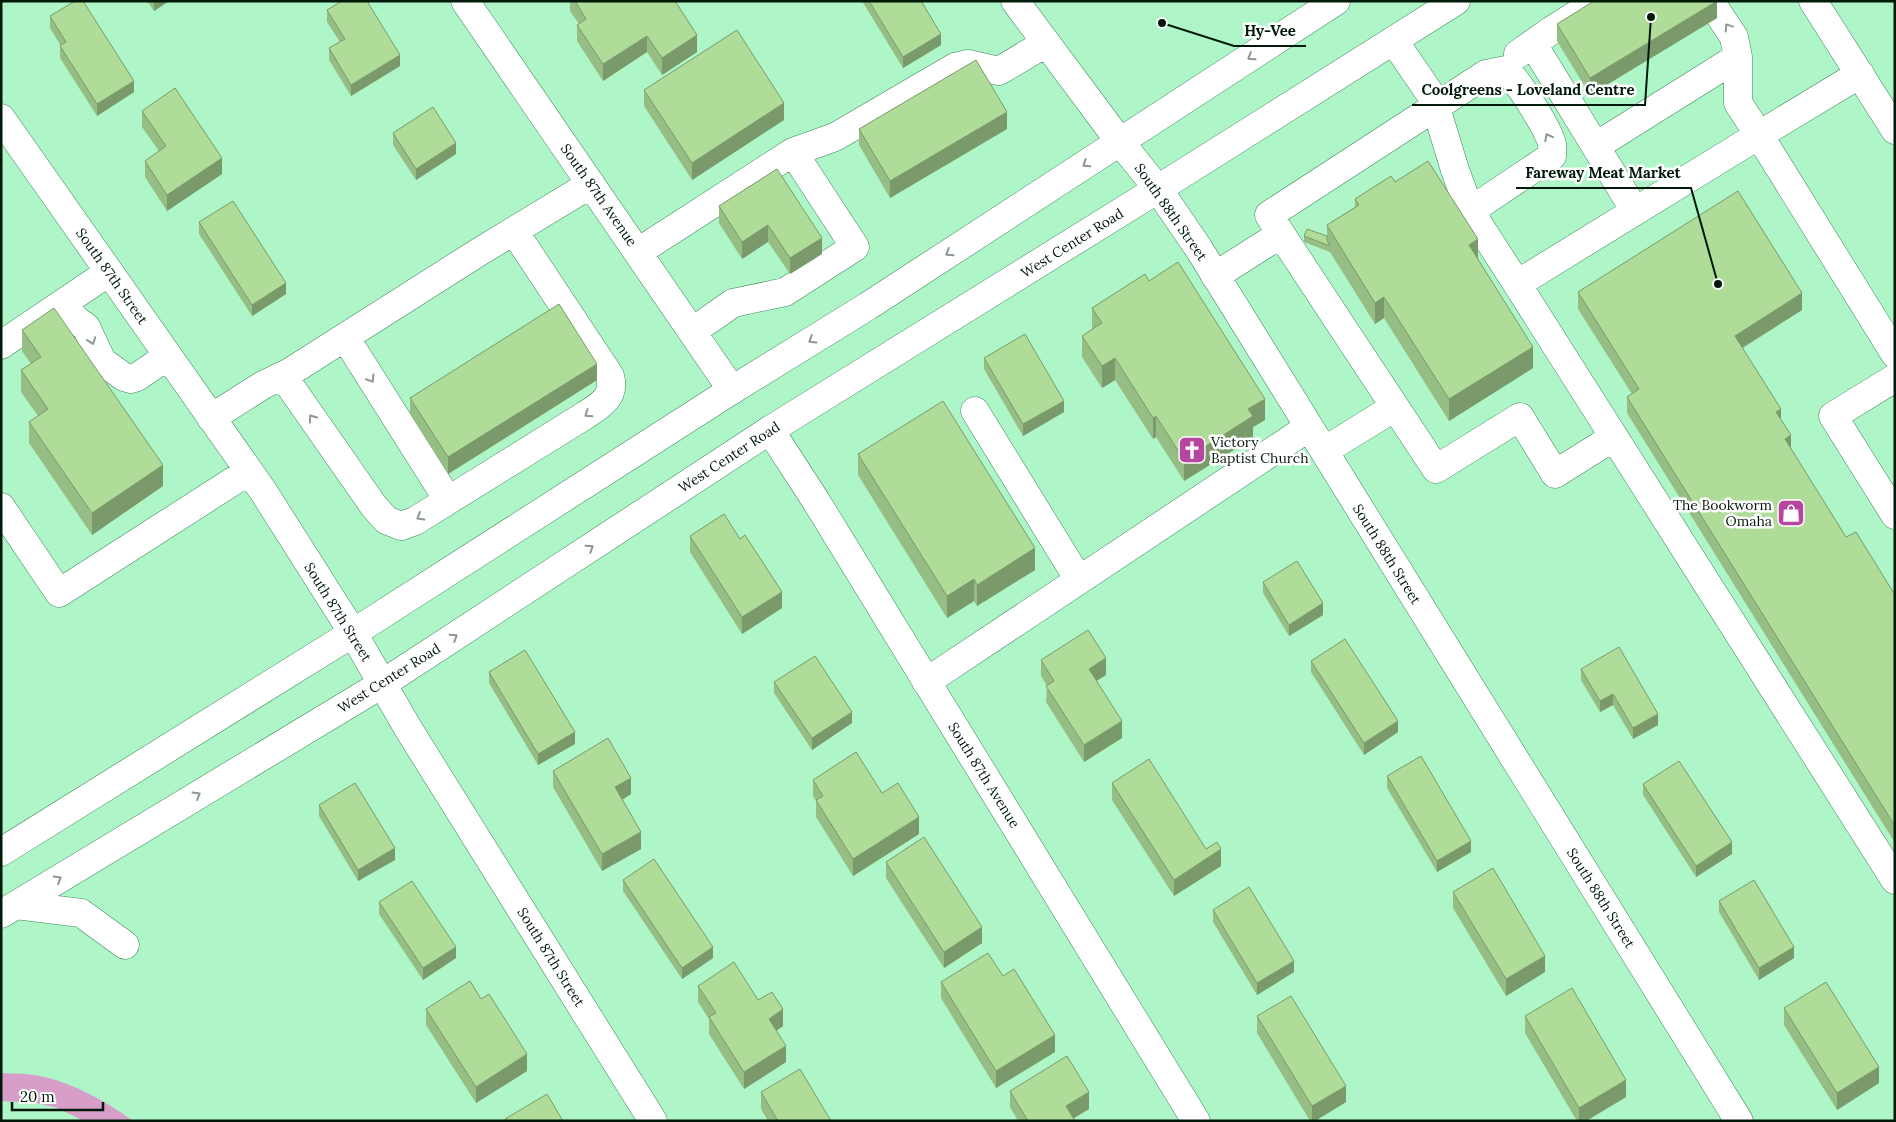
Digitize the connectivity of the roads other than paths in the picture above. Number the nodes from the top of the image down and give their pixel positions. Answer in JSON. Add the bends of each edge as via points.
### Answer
{"nodes":[{"id":1,"x":465,"y":1,"type":"edge"},
{"id":2,"x":1015,"y":1,"type":"edge"},
{"id":3,"x":1336,"y":1,"type":"edge"},
{"id":4,"x":1456,"y":1,"type":"edge"},
{"id":5,"x":1598,"y":1,"type":"edge"},
{"id":6,"x":1710,"y":1,"type":"edge"},
{"id":7,"x":1813,"y":1,"type":"edge"},
{"id":8,"x":1394,"y":41,"type":"junction"},
{"id":9,"x":1046,"y":43,"type":"junction"},
{"id":10,"x":1533,"y":44,"type":"junction"},
{"id":11,"x":1738,"y":57,"type":"junction"},
{"id":12,"x":1486,"y":74,"type":"junction"},
{"id":13,"x":1860,"y":74,"type":"junction"},
{"id":14,"x":1435,"y":106,"type":"junction"},
{"id":15,"x":1,"y":118,"type":"edge"},
{"id":16,"x":1895,"y":130,"type":"edge"},
{"id":17,"x":1759,"y":135,"type":"junction"},
{"id":18,"x":1120,"y":142,"type":"junction"},
{"id":19,"x":1596,"y":146,"type":"junction"},
{"id":20,"x":793,"y":152,"type":"junction"},
{"id":21,"x":591,"y":184,"type":"junction"},
{"id":22,"x":1158,"y":189,"type":"junction"},
{"id":23,"x":1470,"y":211,"type":"junction"},
{"id":24,"x":1635,"y":211,"type":"junction"},
{"id":25,"x":514,"y":231,"type":"junction"},
{"id":26,"x":1281,"y":234,"type":"junction"},
{"id":27,"x":638,"y":252,"type":"junction"},
{"id":28,"x":109,"y":272,"type":"junction"},
{"id":29,"x":1215,"y":276,"type":"junction"},
{"id":30,"x":1518,"y":284,"type":"junction"},
{"id":31,"x":64,"y":303,"type":"junction"},
{"id":32,"x":693,"y":331,"type":"junction"},
{"id":33,"x":345,"y":337,"type":"junction"},
{"id":34,"x":1,"y":345,"type":"edge"},
{"id":35,"x":1895,"y":354,"type":"edge"},
{"id":36,"x":168,"y":356,"type":"junction"},
{"id":37,"x":283,"y":376,"type":"junction"},
{"id":38,"x":1895,"y":378,"type":"edge"},
{"id":39,"x":732,"y":390,"type":"junction"},
{"id":40,"x":1395,"y":407,"type":"junction"},
{"id":41,"x":975,"y":411,"type":"dead end"},
{"id":42,"x":211,"y":418,"type":"junction"},
{"id":43,"x":1309,"y":427,"type":"junction"},
{"id":44,"x":770,"y":430,"type":"junction"},
{"id":45,"x":1614,"y":437,"type":"junction"},
{"id":46,"x":1324,"y":451,"type":"junction"},
{"id":47,"x":249,"y":471,"type":"junction"},
{"id":48,"x":448,"y":500,"type":"junction"},
{"id":49,"x":1,"y":507,"type":"edge"},
{"id":50,"x":1895,"y":516,"type":"edge"},
{"id":51,"x":1079,"y":580,"type":"junction"},
{"id":52,"x":353,"y":633,"type":"junction"},
{"id":53,"x":926,"y":682,"type":"junction"},
{"id":54,"x":382,"y":684,"type":"junction"},
{"id":55,"x":1,"y":852,"type":"edge"},
{"id":56,"x":1895,"y":880,"type":"edge"},
{"id":57,"x":9,"y":909,"type":"edge"},
{"id":58,"x":125,"y":945,"type":"dead end"},
{"id":59,"x":652,"y":1121,"type":"edge"},
{"id":60,"x":1196,"y":1121,"type":"edge"},
{"id":61,"x":1739,"y":1121,"type":"edge"}],
"edges":[{"from":1,"to":21,"type":"street","name":"South 87th Avenue"},
{"from":2,"to":9,"type":"street","name":"South 88th Street"},
{"from":3,"to":18,"type":"street","one_way":true},
{"from":4,"to":8,"type":"street","name":"West Center Road"},
{"from":5,"to":10,"type":"street"},
{"from":11,"to":6,"type":"street","one_way":true,"via":[[1734,37]]},
{"from":7,"to":13,"type":"street"},
{"from":8,"to":14,"type":"street"},
{"from":8,"to":22,"type":"street","name":"West Center Road"},
{"from":9,"to":18,"type":"street","name":"South 88th Street"},
{"from":9,"to":20,"type":"street","via":[[999,71],[968,64],[954,67],[835,137]]},
{"from":10,"to":12,"type":"street"},
{"from":10,"to":19,"type":"street"},
{"from":11,"to":17,"type":"street","via":[[1738,103]]},
{"from":11,"to":19,"type":"street"},
{"from":12,"to":14,"type":"street"},
{"from":23,"to":12,"type":"street","one_way":true,"via":[[1552,156],[1553,145],[1513,76],[1506,70]]},
{"from":13,"to":16,"type":"street"},
{"from":13,"to":17,"type":"street"},
{"from":14,"to":23,"type":"street"},
{"from":14,"to":26,"type":"street","via":[[1269,215]]},
{"from":15,"to":28,"type":"street","name":"South 87th Street"},
{"from":17,"to":24,"type":"street"},
{"from":17,"to":35,"type":"street"},
{"from":18,"to":22,"type":"street","name":"South 88th Street"},
{"from":18,"to":39,"type":"street","one_way":true},
{"from":19,"to":24,"type":"street"},
{"from":20,"to":27,"type":"street"},
{"from":20,"to":32,"type":"street","via":[[855,247],[785,292],[733,303]]},
{"from":21,"to":25,"type":"street"},
{"from":21,"to":27,"type":"street","name":"South 87th Avenue"},
{"from":22,"to":29,"type":"street","name":"South 88th Street"},
{"from":22,"to":44,"type":"street","name":"West Center Road"},
{"from":23,"to":30,"type":"street"},
{"from":24,"to":30,"type":"street"},
{"from":25,"to":33,"type":"street"},
{"from":25,"to":48,"type":"street","one_way":true,"via":[[610,376],[611,393],[605,402]]},
{"from":26,"to":29,"type":"street"},
{"from":26,"to":40,"type":"street"},
{"from":27,"to":32,"type":"street","name":"South 87th Avenue"},
{"from":28,"to":31,"type":"street"},
{"from":28,"to":36,"type":"street","name":"South 87th Street"},
{"from":29,"to":43,"type":"street","name":"South 88th Street"},
{"from":30,"to":45,"type":"street"},
{"from":31,"to":34,"type":"street"},
{"from":31,"to":36,"type":"street","one_way":true,"via":[[76,320],[86,327],[102,361],[124,377],[137,377]]},
{"from":32,"to":39,"type":"street","name":"South 87th Avenue"},
{"from":33,"to":37,"type":"street"},
{"from":33,"to":48,"type":"street","one_way":true},
{"from":36,"to":42,"type":"street","name":"South 87th Street"},
{"from":37,"to":42,"type":"street"},
{"from":48,"to":37,"type":"street","one_way":true,"via":[[401,526],[386,520]]},
{"from":38,"to":50,"type":"street","via":[[1833,416]]},
{"from":39,"to":52,"type":"street"},
{"from":40,"to":45,"type":"street","via":[[1436,469],[1520,417],[1555,474]]},
{"from":40,"to":46,"type":"street"},
{"from":41,"to":51,"type":"street"},
{"from":42,"to":47,"type":"street","name":"South 87th Street"},
{"from":43,"to":46,"type":"street","name":"South 88th Street"},
{"from":43,"to":51,"type":"street"},
{"from":44,"to":53,"type":"street","name":"South 87th Avenue"},
{"from":54,"to":44,"type":"street","name":"West Center Road","one_way":true},
{"from":45,"to":56,"type":"street"},
{"from":46,"to":61,"type":"street","name":"South 88th Street"},
{"from":47,"to":49,"type":"street","via":[[59,593]]},
{"from":47,"to":52,"type":"street","name":"South 87th Street"},
{"from":51,"to":53,"type":"street"},
{"from":52,"to":54,"type":"street","name":"South 87th Street"},
{"from":52,"to":55,"type":"street"},
{"from":53,"to":60,"type":"street","name":"South 87th Avenue"},
{"from":57,"to":54,"type":"street","name":"West Center Road","one_way":true},
{"from":54,"to":59,"type":"street","name":"South 87th Street"},
{"from":57,"to":58,"type":"street","via":[[81,913]]}]}
